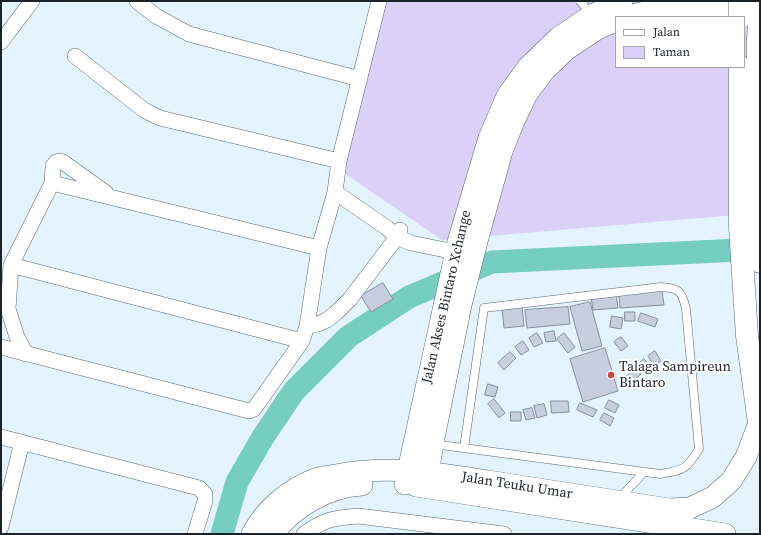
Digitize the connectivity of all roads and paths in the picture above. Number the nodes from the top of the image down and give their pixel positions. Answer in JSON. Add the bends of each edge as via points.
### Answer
{"nodes":[{"id":1,"x":32,"y":1,"type":"edge"},
{"id":2,"x":137,"y":1,"type":"edge"},
{"id":3,"x":378,"y":1,"type":"edge"},
{"id":4,"x":622,"y":1,"type":"edge"},
{"id":5,"x":740,"y":1,"type":"edge"},
{"id":6,"x":760,"y":1,"type":"edge"},
{"id":7,"x":760,"y":13,"type":"edge"},
{"id":8,"x":597,"y":16,"type":"edge"},
{"id":9,"x":630,"y":16,"type":"edge"},
{"id":10,"x":740,"y":16,"type":"edge"},
{"id":11,"x":1,"y":42,"type":"edge"},
{"id":12,"x":75,"y":56,"type":"dead end"},
{"id":13,"x":740,"y":68,"type":"edge"},
{"id":14,"x":360,"y":79,"type":"junction"},
{"id":15,"x":339,"y":162,"type":"junction"},
{"id":16,"x":52,"y":183,"type":"junction"},
{"id":17,"x":335,"y":192,"type":"junction"},
{"id":18,"x":110,"y":196,"type":"junction"},
{"id":19,"x":749,"y":228,"type":"junction"},
{"id":20,"x":395,"y":232,"type":"junction"},
{"id":21,"x":320,"y":248,"type":"junction"},
{"id":22,"x":465,"y":252,"type":"junction"},
{"id":23,"x":760,"y":262,"type":"edge"},
{"id":24,"x":11,"y":265,"type":"junction"},
{"id":25,"x":452,"y":306,"type":"junction"},
{"id":26,"x":307,"y":326,"type":"junction"},
{"id":27,"x":302,"y":340,"type":"junction"},
{"id":28,"x":1,"y":347,"type":"edge"},
{"id":29,"x":26,"y":354,"type":"junction"},
{"id":30,"x":759,"y":423,"type":"edge"},
{"id":31,"x":1,"y":437,"type":"edge"},
{"id":32,"x":22,"y":442,"type":"junction"},
{"id":33,"x":433,"y":444,"type":"junction"},
{"id":34,"x":464,"y":448,"type":"junction"},
{"id":35,"x":644,"y":472,"type":"junction"},
{"id":36,"x":406,"y":478,"type":"junction"},
{"id":37,"x":427,"y":480,"type":"junction"},
{"id":38,"x":617,"y":501,"type":"junction"},
{"id":39,"x":1,"y":527,"type":"edge"},
{"id":40,"x":195,"y":534,"type":"edge"},
{"id":41,"x":252,"y":534,"type":"edge"},
{"id":42,"x":273,"y":534,"type":"edge"},
{"id":43,"x":304,"y":534,"type":"edge"},
{"id":44,"x":504,"y":534,"type":"edge"},
{"id":45,"x":725,"y":534,"type":"edge"}],
"edges":[{"from":1,"to":11,"type":"street"},
{"from":2,"to":14,"type":"street","via":[[156,16],[189,34]]},
{"from":3,"to":14,"type":"street"},
{"from":4,"to":8,"type":"main road","name":"Jalan Akses Bintaro Xchange"},
{"from":5,"to":10,"type":"highway","bridge":true},
{"from":6,"to":19,"type":"highway","bridge":true},
{"from":7,"to":9,"type":"main road","via":[[664,7]]},
{"from":8,"to":22,"type":"main road","name":"Jalan Akses Bintaro Xchange","via":[[558,38],[528,67],[507,96],[490,138]]},
{"from":12,"to":15,"type":"street","via":[[144,110],[160,118]]},
{"from":13,"to":19,"type":"highway"},
{"from":14,"to":15,"type":"street"},
{"from":15,"to":17,"type":"street"},
{"from":16,"to":18,"type":"street"},
{"from":16,"to":18,"type":"street","via":[[53,166],[59,161]]},
{"from":16,"to":24,"type":"street"},
{"from":17,"to":20,"type":"street"},
{"from":17,"to":21,"type":"street"},
{"from":18,"to":21,"type":"street"},
{"from":19,"to":23,"type":"highway"},
{"from":19,"to":30,"type":"highway","via":[[743,280],[747,336]]},
{"from":20,"to":22,"type":"street","via":[[411,243]]},
{"from":20,"to":26,"type":"street","via":[[350,299],[327,320]]},
{"from":21,"to":26,"type":"street"},
{"from":22,"to":25,"type":"main road","name":"Jalan Akses Bintaro Xchange"},
{"from":24,"to":27,"type":"street"},
{"from":24,"to":29,"type":"street","via":[[8,309],[17,337]]},
{"from":25,"to":33,"type":"main road","name":"Jalan Akses Bintaro Xchange"},
{"from":25,"to":36,"type":"main road","name":"Jalan Akses Bintaro Xchange"},
{"from":26,"to":27,"type":"street"},
{"from":27,"to":29,"type":"street","via":[[254,409],[248,411]]},
{"from":28,"to":29,"type":"street"},
{"from":30,"to":38,"type":"main road","name":"Jalan Teuku Umar","via":[[746,457],[731,481],[713,497],[690,508],[669,509]]},
{"from":31,"to":32,"type":"street"},
{"from":32,"to":39,"type":"street"},
{"from":32,"to":40,"type":"street","via":[[199,488],[205,494],[205,501]]},
{"from":33,"to":34,"type":"lane"},
{"from":33,"to":37,"type":"main road","name":"Jalan Akses Bintaro Xchange"},
{"from":34,"to":35,"type":"lane"},
{"from":34,"to":35,"type":"lane","via":[[484,308],[661,287],[673,288],[679,291],[684,299],[686,309],[699,449],[690,463],[680,470],[660,474]]},
{"from":35,"to":38,"type":"lane"},
{"from":36,"to":37,"type":"main road","name":"Jalan Teuku Umar"},
{"from":36,"to":41,"type":"main road","name":"Jalan Teuku Umar","via":[[357,471],[315,479],[291,491],[270,508]]},
{"from":36,"to":42,"type":"main road","name":"Jalan Teuku Umar","via":[[338,489],[319,496],[294,512]]},
{"from":37,"to":38,"type":"main road","name":"Jalan Teuku Umar"},
{"from":37,"to":45,"type":"main road","name":"Jalan Teuku Umar"},
{"from":43,"to":44,"type":"street","via":[[334,518],[358,516]]}]}
